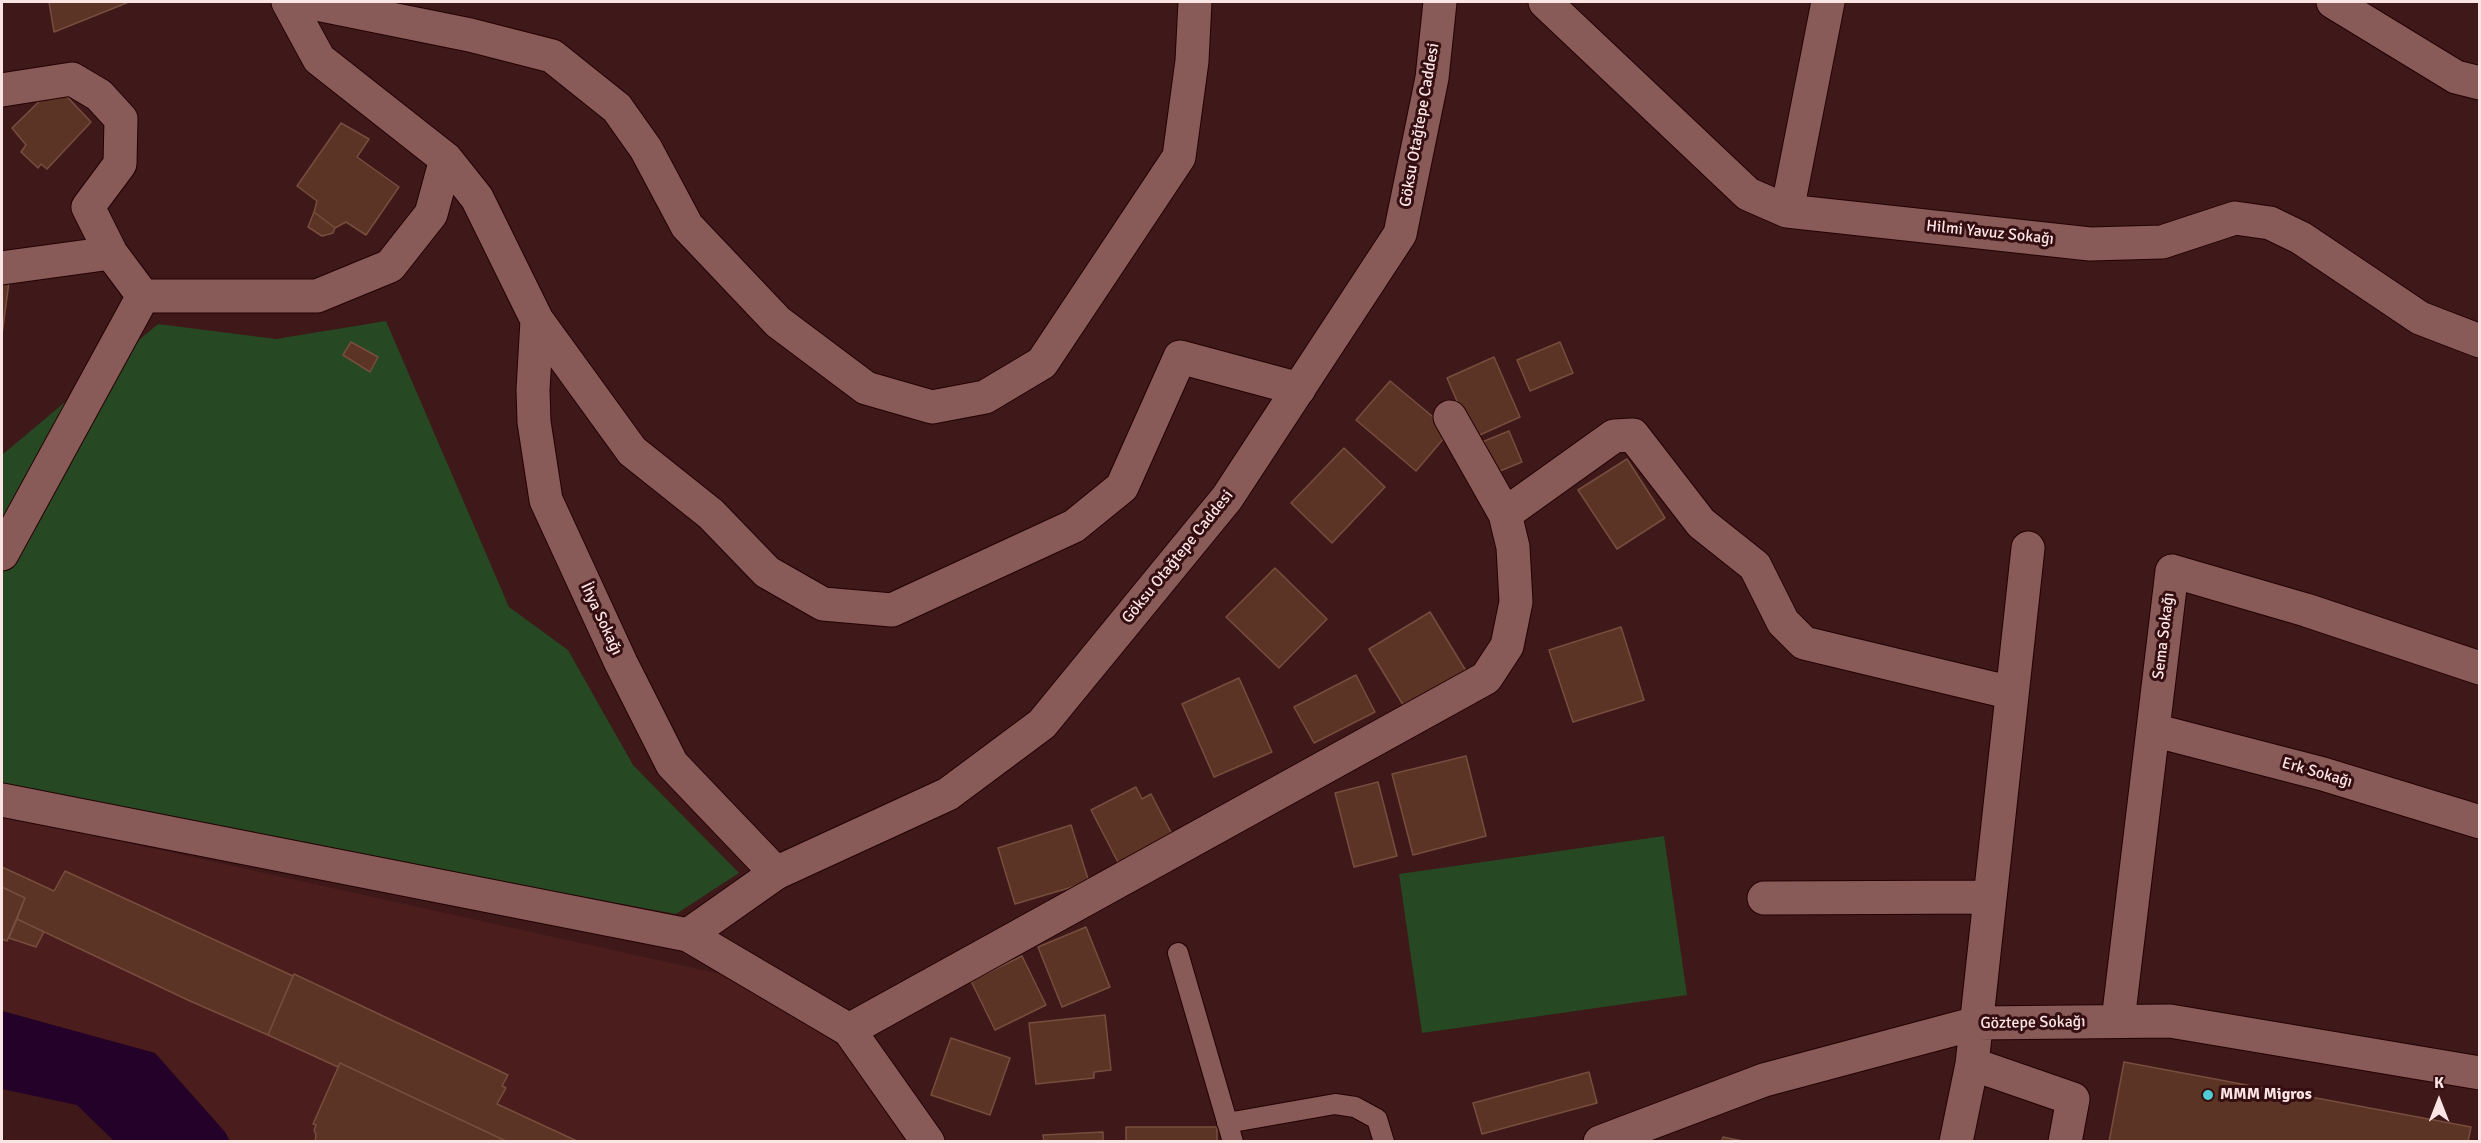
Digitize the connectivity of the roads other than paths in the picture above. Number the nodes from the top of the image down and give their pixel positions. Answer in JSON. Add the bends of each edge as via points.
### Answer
{"nodes":[{"id":1,"x":288,"y":2,"type":"edge"},
{"id":2,"x":307,"y":2,"type":"edge"},
{"id":3,"x":1195,"y":2,"type":"edge"},
{"id":4,"x":1440,"y":2,"type":"edge"},
{"id":5,"x":1545,"y":2,"type":"edge"},
{"id":6,"x":1828,"y":2,"type":"edge"},
{"id":7,"x":2333,"y":2,"type":"edge"},
{"id":8,"x":2480,"y":83,"type":"edge"},
{"id":9,"x":2,"y":90,"type":"edge"},
{"id":10,"x":446,"y":159,"type":"junction"},
{"id":11,"x":1787,"y":211,"type":"junction"},
{"id":12,"x":111,"y":253,"type":"junction"},
{"id":13,"x":2,"y":268,"type":"edge"},
{"id":14,"x":144,"y":297,"type":"junction"},
{"id":15,"x":537,"y":320,"type":"junction"},
{"id":16,"x":2480,"y":340,"type":"edge"},
{"id":17,"x":1299,"y":389,"type":"junction"},
{"id":18,"x":1450,"y":417,"type":"dead end"},
{"id":19,"x":1505,"y":514,"type":"junction"},
{"id":20,"x":2028,"y":549,"type":"dead end"},
{"id":21,"x":2,"y":554,"type":"edge"},
{"id":22,"x":2480,"y":668,"type":"edge"},
{"id":23,"x":2012,"y":693,"type":"junction"},
{"id":24,"x":2153,"y":730,"type":"junction"},
{"id":25,"x":2,"y":800,"type":"edge"},
{"id":26,"x":2480,"y":822,"type":"edge"},
{"id":27,"x":776,"y":873,"type":"junction"},
{"id":28,"x":1990,"y":897,"type":"junction"},
{"id":29,"x":1764,"y":898,"type":"dead end"},
{"id":30,"x":688,"y":935,"type":"junction"},
{"id":31,"x":1178,"y":953,"type":"dead end"},
{"id":32,"x":2118,"y":1022,"type":"junction"},
{"id":33,"x":1977,"y":1023,"type":"junction"},
{"id":34,"x":849,"y":1029,"type":"junction"},
{"id":35,"x":1972,"y":1064,"type":"junction"},
{"id":36,"x":2480,"y":1073,"type":"edge"},
{"id":37,"x":1230,"y":1132,"type":"edge"},
{"id":38,"x":928,"y":1142,"type":"edge"},
{"id":39,"x":1384,"y":1142,"type":"edge"},
{"id":40,"x":1600,"y":1142,"type":"edge"},
{"id":41,"x":1956,"y":1142,"type":"edge"},
{"id":42,"x":2065,"y":1142,"type":"edge"}],
"edges":[{"from":1,"to":10,"type":"street","via":[[319,59]]},
{"from":2,"to":3,"type":"street","via":[[552,56],[617,108],[646,148],[687,226],[778,322],[866,387],[932,407],[985,397],[1042,363],[1179,157],[1192,61]]},
{"from":4,"to":17,"type":"street","name":"Göksu Otağtepe Caddesi","via":[[1432,78],[1400,234]]},
{"from":5,"to":11,"type":"street","name":"Hilmi Yavuz Sokağı","via":[[1748,194]]},
{"from":6,"to":11,"type":"street"},
{"from":7,"to":8,"type":"street","via":[[2456,77]]},
{"from":9,"to":12,"type":"street","via":[[72,79],[99,95],[122,119],[120,164],[88,207]]},
{"from":10,"to":14,"type":"street","via":[[431,214],[390,266],[317,297]]},
{"from":10,"to":15,"type":"street","via":[[477,198]]},
{"from":11,"to":16,"type":"street","name":"Hilmi Yavuz Sokağı","via":[[2090,244],[2162,242],[2235,219],[2270,224],[2301,238],[2420,318]]},
{"from":12,"to":13,"type":"street"},
{"from":12,"to":14,"type":"street"},
{"from":14,"to":21,"type":"street"},
{"from":15,"to":17,"type":"street","via":[[632,451],[711,514],[766,572],[823,604],[892,610],[1074,526],[1122,487],[1180,357]]},
{"from":15,"to":27,"type":"street","name":"İhya Sokağı","via":[[534,422],[546,500],[672,764]]},
{"from":17,"to":27,"type":"street","name":"Göksu Otağtepe Caddesi","via":[[1227,498],[1042,724],[948,794]]},
{"from":18,"to":19,"type":"street"},
{"from":19,"to":23,"type":"street","via":[[1614,436],[1633,435],[1701,523],[1755,566],[1783,622],[1804,643]]},
{"from":19,"to":34,"type":"street","via":[[1513,547],[1516,602],[1507,646],[1486,678]]},
{"from":20,"to":23,"type":"street"},
{"from":22,"to":24,"type":"street","name":"Sema Sokağı","via":[[2306,610],[2172,571]]},
{"from":23,"to":28,"type":"street"},
{"from":24,"to":26,"type":"street","name":"Erk Sokağı","via":[[2323,774]]},
{"from":24,"to":32,"type":"street","name":"Sema Sokağı"},
{"from":25,"to":30,"type":"street"},
{"from":27,"to":30,"type":"street","name":"Göksu Otağtepe Caddesi"},
{"from":28,"to":29,"type":"street"},
{"from":28,"to":33,"type":"street"},
{"from":30,"to":34,"type":"street"},
{"from":31,"to":37,"type":"lane"},
{"from":32,"to":33,"type":"street","name":"Göztepe Sokağı"},
{"from":32,"to":36,"type":"street","name":"Göztepe Sokağı","via":[[2170,1022]]},
{"from":33,"to":35,"type":"street"},
{"from":33,"to":40,"type":"street","name":"Göztepe Sokağı","via":[[1764,1080]]},
{"from":34,"to":38,"type":"street"},
{"from":35,"to":41,"type":"street"},
{"from":35,"to":42,"type":"street","via":[[2073,1099]]},
{"from":37,"to":39,"type":"lane","via":[[1335,1104],[1355,1107],[1377,1119]]}]}
